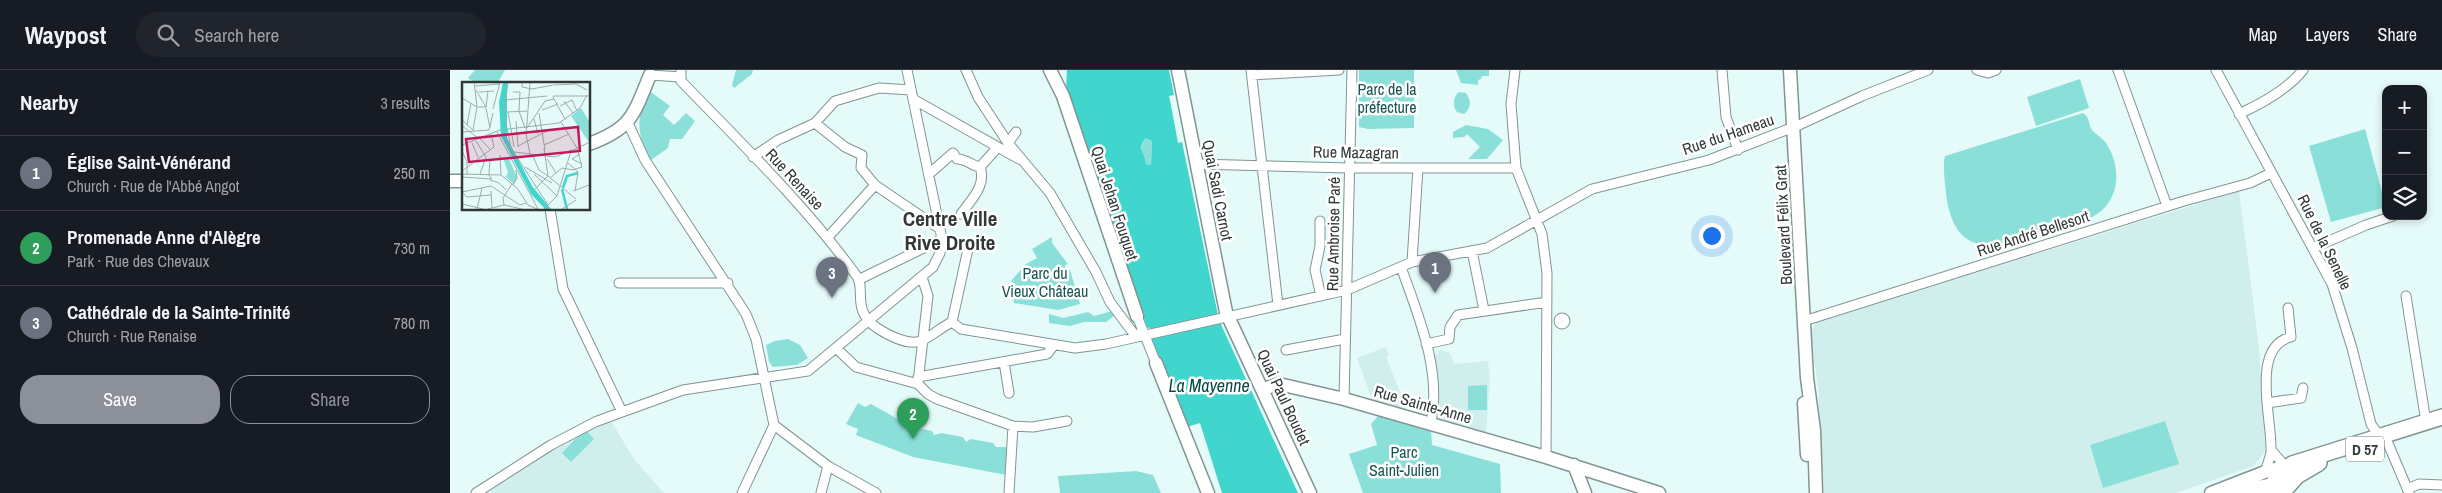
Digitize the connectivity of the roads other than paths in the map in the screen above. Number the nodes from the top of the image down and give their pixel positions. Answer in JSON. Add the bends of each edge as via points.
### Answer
{"nodes":[{"id":1,"x":907,"y":70,"type":"edge"},
{"id":2,"x":966,"y":70,"type":"edge"},
{"id":3,"x":1178,"y":70,"type":"edge"},
{"id":4,"x":1339,"y":70,"type":"edge"},
{"id":5,"x":1352,"y":70,"type":"edge"},
{"id":6,"x":1514,"y":70,"type":"edge"},
{"id":7,"x":1722,"y":70,"type":"edge"},
{"id":8,"x":1790,"y":70,"type":"edge"},
{"id":9,"x":1928,"y":70,"type":"edge"},
{"id":10,"x":1977,"y":70,"type":"edge"},
{"id":11,"x":2118,"y":70,"type":"edge"},
{"id":12,"x":2216,"y":70,"type":"edge"},
{"id":13,"x":2303,"y":70,"type":"edge"},
{"id":14,"x":1992,"y":71,"type":"edge"},
{"id":15,"x":650,"y":72,"type":"edge"},
{"id":16,"x":681,"y":73,"type":"edge"},
{"id":17,"x":1251,"y":73,"type":"edge"},
{"id":18,"x":1053,"y":75,"type":"edge"},
{"id":19,"x":912,"y":95,"type":"junction"},
{"id":20,"x":2239,"y":114,"type":"junction"},
{"id":21,"x":628,"y":123,"type":"junction"},
{"id":22,"x":815,"y":123,"type":"junction"},
{"id":23,"x":1794,"y":127,"type":"junction"},
{"id":24,"x":1016,"y":132,"type":"dead end"},
{"id":25,"x":1008,"y":142,"type":"junction"},
{"id":26,"x":590,"y":144,"type":"edge"},
{"id":27,"x":997,"y":148,"type":"junction"},
{"id":28,"x":1738,"y":150,"type":"junction"},
{"id":29,"x":1006,"y":153,"type":"junction"},
{"id":30,"x":753,"y":157,"type":"junction"},
{"id":31,"x":1020,"y":160,"type":"junction"},
{"id":32,"x":1196,"y":164,"type":"junction"},
{"id":33,"x":1262,"y":165,"type":"junction"},
{"id":34,"x":980,"y":166,"type":"junction"},
{"id":35,"x":1348,"y":168,"type":"junction"},
{"id":36,"x":1418,"y":168,"type":"junction"},
{"id":37,"x":1516,"y":168,"type":"junction"},
{"id":38,"x":2271,"y":173,"type":"junction"},
{"id":39,"x":928,"y":174,"type":"junction"},
{"id":40,"x":875,"y":185,"type":"junction"},
{"id":41,"x":2167,"y":206,"type":"junction"},
{"id":42,"x":550,"y":210,"type":"edge"},
{"id":43,"x":961,"y":214,"type":"dead end"},
{"id":44,"x":2382,"y":220,"type":"edge"},
{"id":45,"x":1320,"y":221,"type":"dead end"},
{"id":46,"x":1537,"y":221,"type":"junction"},
{"id":47,"x":940,"y":229,"type":"junction"},
{"id":48,"x":828,"y":237,"type":"junction"},
{"id":49,"x":942,"y":239,"type":"junction"},
{"id":50,"x":2313,"y":248,"type":"junction"},
{"id":51,"x":968,"y":249,"type":"dead end"},
{"id":52,"x":1472,"y":251,"type":"junction"},
{"id":53,"x":1412,"y":262,"type":"junction"},
{"id":54,"x":1401,"y":267,"type":"junction"},
{"id":55,"x":922,"y":277,"type":"junction"},
{"id":56,"x":860,"y":279,"type":"junction"},
{"id":57,"x":620,"y":283,"type":"dead end"},
{"id":58,"x":728,"y":283,"type":"junction"},
{"id":59,"x":1347,"y":290,"type":"junction"},
{"id":60,"x":1321,"y":296,"type":"junction"},
{"id":61,"x":2406,"y":296,"type":"dead end"},
{"id":62,"x":1547,"y":302,"type":"junction"},
{"id":63,"x":1278,"y":305,"type":"junction"},
{"id":64,"x":2288,"y":308,"type":"dead end"},
{"id":65,"x":1484,"y":310,"type":"junction"},
{"id":66,"x":1137,"y":316,"type":"joint"},
{"id":67,"x":1227,"y":316,"type":"junction"},
{"id":68,"x":868,"y":320,"type":"junction"},
{"id":69,"x":1559,"y":320,"type":"dead end"},
{"id":70,"x":1547,"y":321,"type":"junction"},
{"id":71,"x":1804,"y":321,"type":"junction"},
{"id":72,"x":952,"y":322,"type":"junction"},
{"id":73,"x":1143,"y":335,"type":"junction"},
{"id":74,"x":1345,"y":339,"type":"junction"},
{"id":75,"x":922,"y":341,"type":"junction"},
{"id":76,"x":1426,"y":344,"type":"junction"},
{"id":77,"x":1054,"y":345,"type":"junction"},
{"id":78,"x":836,"y":348,"type":"junction"},
{"id":79,"x":1286,"y":350,"type":"dead end"},
{"id":80,"x":1004,"y":362,"type":"junction"},
{"id":81,"x":1156,"y":363,"type":"joint"},
{"id":82,"x":763,"y":378,"type":"junction"},
{"id":83,"x":1807,"y":378,"type":"junction"},
{"id":84,"x":918,"y":380,"type":"junction"},
{"id":85,"x":2302,"y":388,"type":"dead end"},
{"id":86,"x":1263,"y":390,"type":"junction"},
{"id":87,"x":1009,"y":394,"type":"dead end"},
{"id":88,"x":1344,"y":399,"type":"junction"},
{"id":89,"x":2267,"y":402,"type":"junction"},
{"id":90,"x":622,"y":412,"type":"junction"},
{"id":91,"x":2442,"y":417,"type":"edge"},
{"id":92,"x":1068,"y":421,"type":"dead end"},
{"id":93,"x":2426,"y":422,"type":"junction"},
{"id":94,"x":1431,"y":423,"type":"junction"},
{"id":95,"x":2442,"y":424,"type":"edge"},
{"id":96,"x":774,"y":425,"type":"junction"},
{"id":97,"x":1013,"y":426,"type":"junction"},
{"id":98,"x":2385,"y":439,"type":"junction"},
{"id":99,"x":2272,"y":451,"type":"junction"},
{"id":100,"x":1546,"y":457,"type":"junction"},
{"id":101,"x":1574,"y":465,"type":"junction"},
{"id":102,"x":2289,"y":465,"type":"junction"},
{"id":103,"x":828,"y":466,"type":"junction"},
{"id":104,"x":2442,"y":485,"type":"edge"},
{"id":105,"x":2275,"y":486,"type":"edge"},
{"id":106,"x":2408,"y":491,"type":"edge"},
{"id":107,"x":2245,"y":492,"type":"edge"},
{"id":108,"x":476,"y":493,"type":"edge"},
{"id":109,"x":742,"y":493,"type":"edge"},
{"id":110,"x":821,"y":493,"type":"edge"},
{"id":111,"x":876,"y":493,"type":"edge"},
{"id":112,"x":1010,"y":493,"type":"edge"},
{"id":113,"x":1208,"y":493,"type":"edge"},
{"id":114,"x":1310,"y":493,"type":"edge"},
{"id":115,"x":1585,"y":493,"type":"edge"},
{"id":116,"x":1659,"y":493,"type":"edge"},
{"id":117,"x":1811,"y":493,"type":"edge"},
{"id":118,"x":1816,"y":493,"type":"edge"},
{"id":119,"x":2211,"y":493,"type":"edge"},
{"id":120,"x":2229,"y":493,"type":"edge"}],
"edges":[{"from":1,"to":19,"type":"street"},
{"from":2,"to":25,"type":"street","via":[[978,97]]},
{"from":3,"to":32,"type":"street","name":"Quai Sadi Carnot"},
{"from":4,"to":17,"type":"street"},
{"from":5,"to":35,"type":"street","name":"Rue Ambroise Paré"},
{"from":6,"to":37,"type":"street","via":[[1511,104]]},
{"from":7,"to":28,"type":"street","via":[[1726,117]]},
{"from":8,"to":23,"type":"street","name":"Boulevard Félix Grat"},
{"from":9,"to":23,"type":"street","name":"Rue du Hameau"},
{"from":10,"to":14,"type":"street"},
{"from":11,"to":41,"type":"street"},
{"from":12,"to":20,"type":"street","name":"Rue de la Senelle"},
{"from":13,"to":20,"type":"street","via":[[2274,94]]},
{"from":15,"to":16,"type":"street"},
{"from":15,"to":21,"type":"street"},
{"from":16,"to":30,"type":"street","name":"Rue Renaise","via":[[681,81]]},
{"from":17,"to":33,"type":"street"},
{"from":18,"to":66,"type":"street","name":"Quai Jehan Fouquet"},
{"from":19,"to":22,"type":"street","via":[[879,88],[835,101]]},
{"from":19,"to":27,"type":"street"},
{"from":19,"to":39,"type":"street"},
{"from":20,"to":38,"type":"street","name":"Rue de la Senelle"},
{"from":21,"to":26,"type":"street"},
{"from":21,"to":58,"type":"street","via":[[645,160]]},
{"from":22,"to":30,"type":"street","via":[[778,140]]},
{"from":22,"to":40,"type":"street","via":[[845,147],[862,155],[861,168]]},
{"from":23,"to":28,"type":"street","name":"Rue du Hameau"},
{"from":23,"to":71,"type":"street","name":"Boulevard Félix Grat"},
{"from":24,"to":25,"type":"street"},
{"from":25,"to":29,"type":"street"},
{"from":25,"to":31,"type":"street"},
{"from":27,"to":29,"type":"street"},
{"from":27,"to":34,"type":"street"},
{"from":28,"to":46,"type":"street","name":"Rue du Hameau","via":[[1592,189]]},
{"from":29,"to":31,"type":"street"},
{"from":30,"to":48,"type":"street","name":"Rue Renaise"},
{"from":31,"to":73,"type":"street","via":[[1050,193],[1110,302],[1134,334]]},
{"from":32,"to":33,"type":"street","name":"Rue Mazagran"},
{"from":32,"to":67,"type":"street","name":"Quai Sadi Carnot"},
{"from":33,"to":35,"type":"street","name":"Rue Mazagran"},
{"from":33,"to":63,"type":"street"},
{"from":34,"to":39,"type":"street","via":[[966,159],[957,159],[953,153]]},
{"from":34,"to":43,"type":"street","via":[[983,177],[978,191]]},
{"from":35,"to":36,"type":"street","name":"Rue Mazagran"},
{"from":35,"to":59,"type":"street","name":"Rue Ambroise Paré"},
{"from":36,"to":37,"type":"street","name":"Rue Mazagran"},
{"from":36,"to":53,"type":"street"},
{"from":37,"to":46,"type":"street"},
{"from":38,"to":41,"type":"street","name":"Rue André Bellesort","via":[[2250,183]]},
{"from":38,"to":50,"type":"street","name":"Rue de la Senelle"},
{"from":39,"to":47,"type":"street"},
{"from":40,"to":47,"type":"street"},
{"from":40,"to":48,"type":"street"},
{"from":41,"to":71,"type":"street","name":"Rue André Bellesort"},
{"from":42,"to":90,"type":"street","via":[[564,289]]},
{"from":44,"to":50,"type":"street"},
{"from":45,"to":60,"type":"street","via":[[1320,246],[1315,270]]},
{"from":46,"to":52,"type":"street","name":"Rue du Hameau","via":[[1487,248]]},
{"from":46,"to":62,"type":"street","via":[[1547,273]]},
{"from":47,"to":49,"type":"street"},
{"from":48,"to":56,"type":"street","name":"Rue Renaise"},
{"from":49,"to":55,"type":"street","via":[[937,262]]},
{"from":49,"to":56,"type":"street"},
{"from":50,"to":98,"type":"street","name":"Rue de la Senelle","via":[[2332,284],[2373,427]]},
{"from":51,"to":72,"type":"street"},
{"from":52,"to":53,"type":"street","name":"Rue du Hameau"},
{"from":52,"to":65,"type":"street"},
{"from":53,"to":54,"type":"street","name":"Rue du Hameau"},
{"from":54,"to":59,"type":"street","name":"Rue du Hameau"},
{"from":54,"to":76,"type":"street"},
{"from":55,"to":68,"type":"street"},
{"from":55,"to":75,"type":"street","via":[[928,296]]},
{"from":56,"to":68,"type":"street","via":[[859,298]]},
{"from":57,"to":58,"type":"street"},
{"from":58,"to":82,"type":"street","via":[[756,339]]},
{"from":59,"to":60,"type":"street","name":"Rue du Hameau"},
{"from":59,"to":74,"type":"street","name":"Rue Ambroise Paré"},
{"from":60,"to":63,"type":"street","name":"Rue du Hameau"},
{"from":61,"to":93,"type":"street"},
{"from":62,"to":65,"type":"street"},
{"from":62,"to":70,"type":"street"},
{"from":63,"to":67,"type":"street","name":"Rue du Hameau"},
{"from":64,"to":89,"type":"street","via":[[2291,337],[2271,349]]},
{"from":65,"to":76,"type":"street","via":[[1458,315],[1450,327],[1449,339]]},
{"from":66,"to":73,"type":"street","name":"Quai Jehan Fouquet"},
{"from":67,"to":73,"type":"street","name":"Rue du Hameau"},
{"from":67,"to":86,"type":"street","name":"Quai Paul Boudet"},
{"from":68,"to":75,"type":"street","via":[[898,339]]},
{"from":68,"to":78,"type":"street"},
{"from":69,"to":70,"type":"street"},
{"from":70,"to":100,"type":"street"},
{"from":71,"to":83,"type":"street","name":"Boulevard Félix Grat"},
{"from":72,"to":75,"type":"street"},
{"from":72,"to":77,"type":"street","name":"Rue du Hameau","via":[[962,328]]},
{"from":73,"to":77,"type":"street","name":"Rue du Hameau","via":[[1083,347]]},
{"from":73,"to":81,"type":"street","name":"Quai Jehan Fouquet"},
{"from":74,"to":79,"type":"street"},
{"from":74,"to":88,"type":"street","name":"Rue Ambroise Paré"},
{"from":75,"to":84,"type":"street"},
{"from":76,"to":94,"type":"street","via":[[1432,368]]},
{"from":77,"to":80,"type":"street","via":[[1047,354]]},
{"from":78,"to":82,"type":"street","via":[[818,364],[798,374]]},
{"from":78,"to":84,"type":"street","via":[[856,367]]},
{"from":80,"to":84,"type":"street"},
{"from":80,"to":87,"type":"street"},
{"from":81,"to":113,"type":"street"},
{"from":82,"to":90,"type":"street","via":[[683,390]]},
{"from":82,"to":96,"type":"street"},
{"from":83,"to":117,"type":"street","name":"Boulevard Félix Grat","via":[[1804,430]]},
{"from":83,"to":118,"type":"street","name":"Boulevard Félix Grat","via":[[1814,430]]},
{"from":84,"to":97,"type":"street","via":[[928,394],[937,399]]},
{"from":85,"to":89,"type":"street","via":[[2301,398]]},
{"from":86,"to":88,"type":"street","name":"Rue Sainte-Anne","via":[[1279,384]]},
{"from":86,"to":114,"type":"street","name":"Quai Paul Boudet"},
{"from":88,"to":94,"type":"street","name":"Rue Sainte-Anne"},
{"from":89,"to":99,"type":"street"},
{"from":90,"to":108,"type":"street","via":[[551,445]]},
{"from":91,"to":93,"type":"main road","number":"D 57"},
{"from":92,"to":97,"type":"street","via":[[1033,427]]},
{"from":93,"to":98,"type":"main road","number":"D 57"},
{"from":94,"to":100,"type":"street","name":"Rue Sainte-Anne"},
{"from":95,"to":98,"type":"main road","number":"D 57"},
{"from":96,"to":103,"type":"street"},
{"from":96,"to":109,"type":"street"},
{"from":97,"to":112,"type":"street"},
{"from":98,"to":102,"type":"main road","number":"D 57"},
{"from":98,"to":105,"type":"main road","number":"D 57","via":[[2310,467]]},
{"from":98,"to":106,"type":"street","name":"Rue de la Senelle"},
{"from":99,"to":102,"type":"street"},
{"from":99,"to":105,"type":"street"},
{"from":100,"to":101,"type":"street","name":"Rue Sainte-Anne"},
{"from":101,"to":115,"type":"street"},
{"from":101,"to":116,"type":"street","name":"Rue Sainte-Anne"},
{"from":102,"to":105,"type":"main road","number":"D 57"},
{"from":103,"to":110,"type":"street"},
{"from":103,"to":111,"type":"street"},
{"from":104,"to":106,"type":"street","via":[[2419,484]]},
{"from":105,"to":107,"type":"street"},
{"from":105,"to":119,"type":"street","via":[[2252,476]]},
{"from":107,"to":120,"type":"street"}]}
